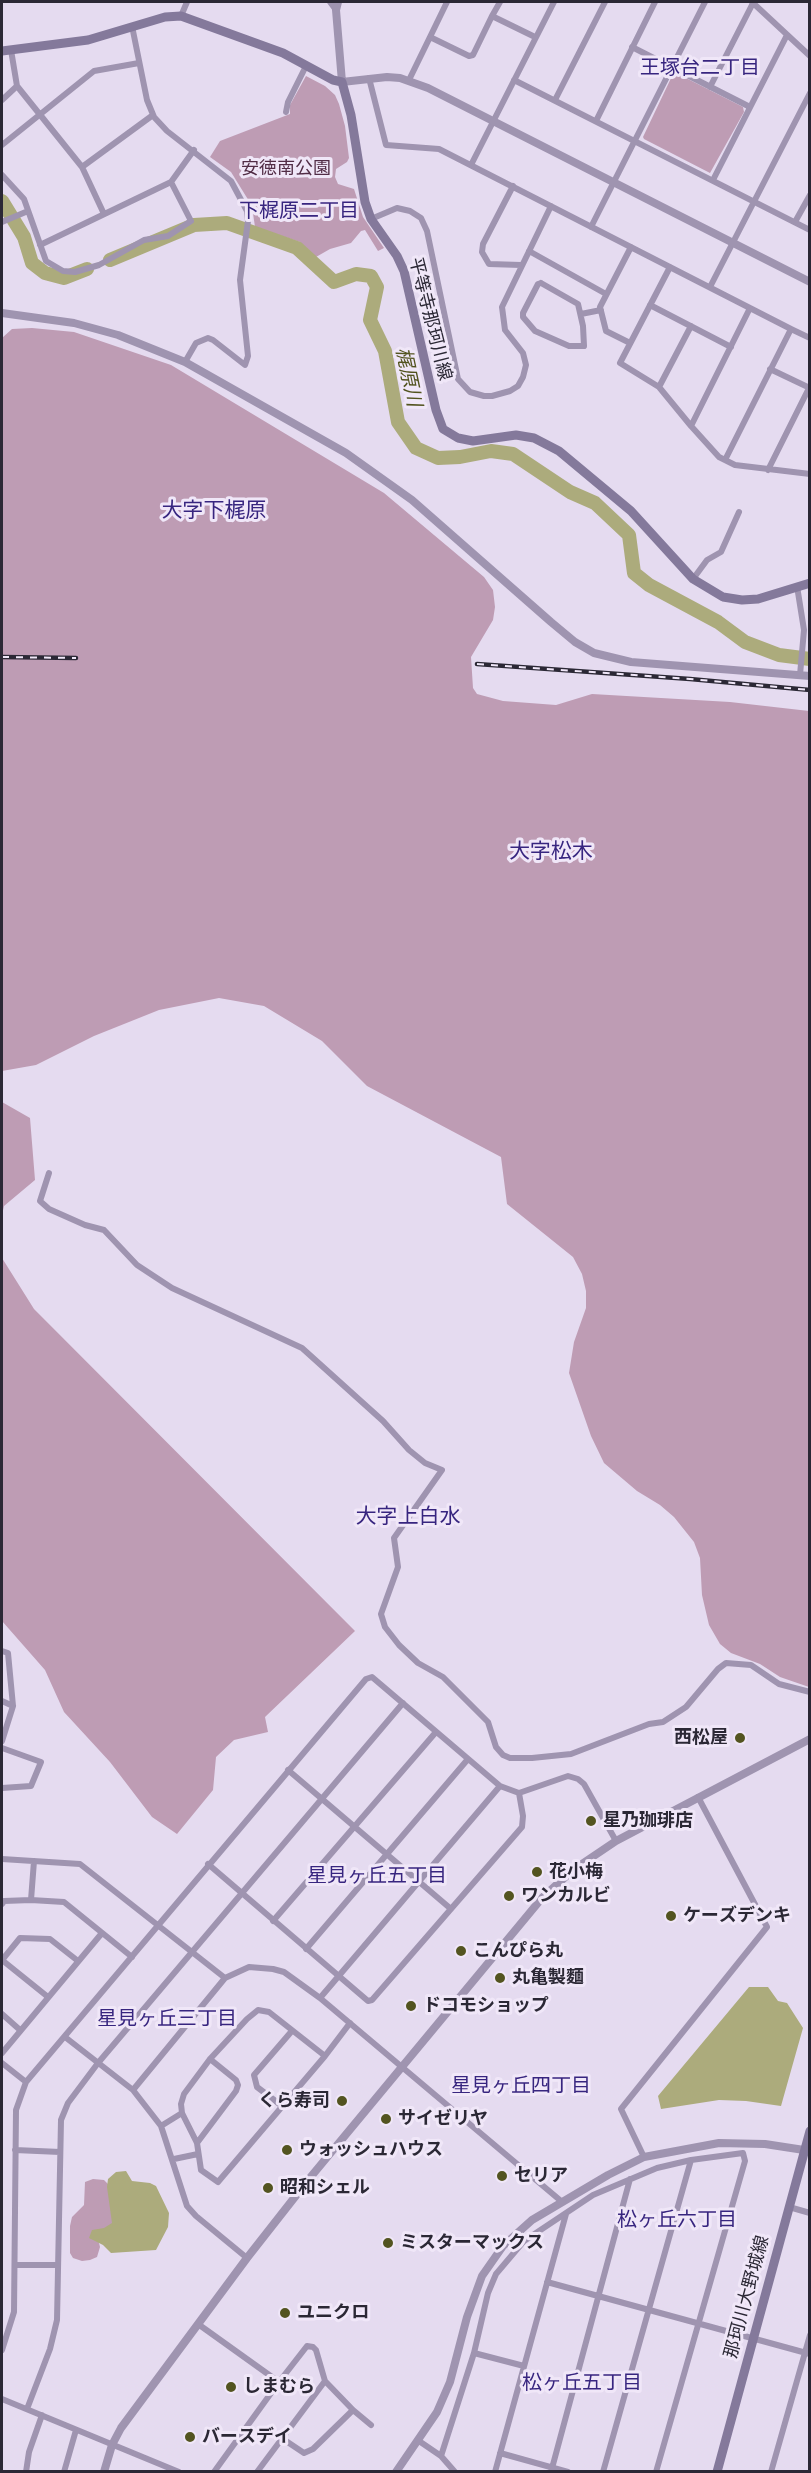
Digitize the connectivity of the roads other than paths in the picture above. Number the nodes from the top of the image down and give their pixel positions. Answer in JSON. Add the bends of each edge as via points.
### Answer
{"nodes":[{"id":1,"x":187,"y":2,"type":"edge"},
{"id":2,"x":330,"y":2,"type":"edge"},
{"id":3,"x":447,"y":2,"type":"edge"},
{"id":4,"x":500,"y":2,"type":"edge"},
{"id":5,"x":554,"y":2,"type":"edge"},
{"id":6,"x":605,"y":2,"type":"edge"},
{"id":7,"x":654,"y":2,"type":"edge"},
{"id":8,"x":705,"y":2,"type":"edge"},
{"id":9,"x":753,"y":2,"type":"edge"},
{"id":10,"x":337,"y":6,"type":"edge"},
{"id":11,"x":181,"y":16,"type":"junction"},
{"id":12,"x":492,"y":16,"type":"junction"},
{"id":13,"x":132,"y":26,"type":"junction"},
{"id":14,"x":787,"y":35,"type":"junction"},
{"id":15,"x":430,"y":37,"type":"junction"},
{"id":16,"x":536,"y":38,"type":"junction"},
{"id":17,"x":632,"y":47,"type":"junction"},
{"id":18,"x":6,"y":50,"type":"edge"},
{"id":19,"x":810,"y":56,"type":"edge"},
{"id":20,"x":139,"y":63,"type":"junction"},
{"id":21,"x":306,"y":66,"type":"junction"},
{"id":22,"x":672,"y":67,"type":"junction"},
{"id":23,"x":369,"y":78,"type":"junction"},
{"id":24,"x":409,"y":80,"type":"junction"},
{"id":25,"x":514,"y":80,"type":"junction"},
{"id":26,"x":342,"y":82,"type":"junction"},
{"id":27,"x":17,"y":87,"type":"junction"},
{"id":28,"x":710,"y":87,"type":"junction"},
{"id":29,"x":810,"y":93,"type":"edge"},
{"id":30,"x":2,"y":100,"type":"edge"},
{"id":31,"x":555,"y":100,"type":"junction"},
{"id":32,"x":750,"y":107,"type":"junction"},
{"id":33,"x":286,"y":112,"type":"dead end"},
{"id":34,"x":40,"y":115,"type":"junction"},
{"id":35,"x":153,"y":115,"type":"junction"},
{"id":36,"x":493,"y":120,"type":"junction"},
{"id":37,"x":596,"y":121,"type":"junction"},
{"id":38,"x":634,"y":140,"type":"junction"},
{"id":39,"x":2,"y":145,"type":"edge"},
{"id":40,"x":194,"y":150,"type":"junction"},
{"id":41,"x":471,"y":165,"type":"junction"},
{"id":42,"x":82,"y":167,"type":"junction"},
{"id":43,"x":2,"y":175,"type":"edge"},
{"id":44,"x":713,"y":180,"type":"junction"},
{"id":45,"x":171,"y":182,"type":"junction"},
{"id":46,"x":614,"y":182,"type":"junction"},
{"id":47,"x":513,"y":186,"type":"junction"},
{"id":48,"x":810,"y":195,"type":"edge"},
{"id":49,"x":754,"y":202,"type":"junction"},
{"id":50,"x":551,"y":206,"type":"junction"},
{"id":51,"x":28,"y":210,"type":"junction"},
{"id":52,"x":104,"y":214,"type":"junction"},
{"id":53,"x":371,"y":219,"type":"junction"},
{"id":54,"x":2,"y":222,"type":"edge"},
{"id":55,"x":795,"y":222,"type":"junction"},
{"id":56,"x":591,"y":226,"type":"junction"},
{"id":57,"x":810,"y":230,"type":"edge"},
{"id":58,"x":734,"y":243,"type":"junction"},
{"id":59,"x":40,"y":245,"type":"junction"},
{"id":60,"x":631,"y":247,"type":"junction"},
{"id":61,"x":529,"y":251,"type":"junction"},
{"id":62,"x":521,"y":265,"type":"junction"},
{"id":63,"x":670,"y":267,"type":"junction"},
{"id":64,"x":810,"y":282,"type":"edge"},
{"id":65,"x":710,"y":287,"type":"junction"},
{"id":66,"x":606,"y":294,"type":"junction"},
{"id":67,"x":650,"y":305,"type":"junction"},
{"id":68,"x":750,"y":308,"type":"junction"},
{"id":69,"x":601,"y":310,"type":"junction"},
{"id":70,"x":2,"y":314,"type":"edge"},
{"id":71,"x":580,"y":314,"type":"junction"},
{"id":72,"x":690,"y":326,"type":"junction"},
{"id":73,"x":791,"y":329,"type":"junction"},
{"id":74,"x":810,"y":338,"type":"edge"},
{"id":75,"x":630,"y":343,"type":"junction"},
{"id":76,"x":731,"y":347,"type":"junction"},
{"id":77,"x":185,"y":362,"type":"junction"},
{"id":78,"x":770,"y":369,"type":"junction"},
{"id":79,"x":659,"y":387,"type":"junction"},
{"id":80,"x":809,"y":388,"type":"edge"},
{"id":81,"x":691,"y":426,"type":"junction"},
{"id":82,"x":725,"y":460,"type":"junction"},
{"id":83,"x":768,"y":470,"type":"junction"},
{"id":84,"x":810,"y":474,"type":"edge"},
{"id":85,"x":740,"y":512,"type":"dead end"},
{"id":86,"x":693,"y":579,"type":"junction"},
{"id":87,"x":810,"y":583,"type":"edge"},
{"id":88,"x":797,"y":586,"type":"junction"},
{"id":89,"x":807,"y":648,"type":"edge"},
{"id":90,"x":800,"y":675,"type":"junction"},
{"id":91,"x":810,"y":676,"type":"edge"},
{"id":92,"x":49,"y":1173,"type":"dead end"},
{"id":93,"x":2,"y":1651,"type":"edge"},
{"id":94,"x":810,"y":1692,"type":"edge"},
{"id":95,"x":2,"y":1701,"type":"edge"},
{"id":96,"x":403,"y":1703,"type":"junction"},
{"id":97,"x":13,"y":1706,"type":"junction"},
{"id":98,"x":436,"y":1732,"type":"junction"},
{"id":99,"x":810,"y":1739,"type":"edge"},
{"id":100,"x":2,"y":1741,"type":"edge"},
{"id":101,"x":2,"y":1748,"type":"edge"},
{"id":102,"x":468,"y":1759,"type":"junction"},
{"id":103,"x":288,"y":1770,"type":"junction"},
{"id":104,"x":500,"y":1786,"type":"junction"},
{"id":105,"x":2,"y":1788,"type":"edge"},
{"id":106,"x":519,"y":1793,"type":"junction"},
{"id":107,"x":698,"y":1797,"type":"junction"},
{"id":108,"x":322,"y":1799,"type":"junction"},
{"id":109,"x":354,"y":1826,"type":"junction"},
{"id":110,"x":616,"y":1841,"type":"junction"},
{"id":111,"x":387,"y":1854,"type":"junction"},
{"id":112,"x":2,"y":1859,"type":"edge"},
{"id":113,"x":34,"y":1861,"type":"junction"},
{"id":114,"x":208,"y":1864,"type":"junction"},
{"id":115,"x":419,"y":1881,"type":"junction"},
{"id":116,"x":242,"y":1894,"type":"junction"},
{"id":117,"x":32,"y":1900,"type":"junction"},
{"id":118,"x":2,"y":1904,"type":"edge"},
{"id":119,"x":451,"y":1909,"type":"junction"},
{"id":120,"x":273,"y":1921,"type":"junction"},
{"id":121,"x":158,"y":1924,"type":"junction"},
{"id":122,"x":102,"y":1933,"type":"junction"},
{"id":123,"x":306,"y":1949,"type":"junction"},
{"id":124,"x":192,"y":1952,"type":"junction"},
{"id":125,"x":132,"y":1958,"type":"junction"},
{"id":126,"x":2,"y":1960,"type":"edge"},
{"id":127,"x":78,"y":1961,"type":"junction"},
{"id":128,"x":339,"y":1976,"type":"junction"},
{"id":129,"x":225,"y":1978,"type":"junction"},
{"id":130,"x":48,"y":1996,"type":"junction"},
{"id":131,"x":320,"y":1998,"type":"junction"},
{"id":132,"x":2,"y":2014,"type":"edge"},
{"id":133,"x":350,"y":2023,"type":"junction"},
{"id":134,"x":20,"y":2030,"type":"junction"},
{"id":135,"x":291,"y":2032,"type":"junction"},
{"id":136,"x":65,"y":2037,"type":"junction"},
{"id":137,"x":2,"y":2052,"type":"edge"},
{"id":138,"x":325,"y":2056,"type":"junction"},
{"id":139,"x":210,"y":2059,"type":"junction"},
{"id":140,"x":2,"y":2062,"type":"edge"},
{"id":141,"x":98,"y":2063,"type":"junction"},
{"id":142,"x":400,"y":2067,"type":"junction"},
{"id":143,"x":26,"y":2082,"type":"junction"},
{"id":144,"x":133,"y":2090,"type":"junction"},
{"id":145,"x":282,"y":2106,"type":"junction"},
{"id":146,"x":182,"y":2113,"type":"junction"},
{"id":147,"x":161,"y":2126,"type":"junction"},
{"id":148,"x":810,"y":2131,"type":"edge"},
{"id":149,"x":197,"y":2143,"type":"junction"},
{"id":150,"x":15,"y":2150,"type":"junction"},
{"id":151,"x":804,"y":2150,"type":"junction"},
{"id":152,"x":60,"y":2152,"type":"junction"},
{"id":153,"x":198,"y":2154,"type":"junction"},
{"id":154,"x":644,"y":2157,"type":"junction"},
{"id":155,"x":174,"y":2159,"type":"junction"},
{"id":156,"x":691,"y":2160,"type":"junction"},
{"id":157,"x":630,"y":2179,"type":"junction"},
{"id":158,"x":561,"y":2201,"type":"junction"},
{"id":159,"x":789,"y":2207,"type":"junction"},
{"id":160,"x":566,"y":2213,"type":"junction"},
{"id":161,"x":810,"y":2213,"type":"edge"},
{"id":162,"x":247,"y":2258,"type":"junction"},
{"id":163,"x":15,"y":2265,"type":"junction"},
{"id":164,"x":58,"y":2265,"type":"junction"},
{"id":165,"x":547,"y":2282,"type":"junction"},
{"id":166,"x":599,"y":2296,"type":"junction"},
{"id":167,"x":649,"y":2310,"type":"junction"},
{"id":168,"x":198,"y":2324,"type":"junction"},
{"id":169,"x":698,"y":2324,"type":"junction"},
{"id":170,"x":810,"y":2335,"type":"edge"},
{"id":171,"x":753,"y":2338,"type":"junction"},
{"id":172,"x":2,"y":2350,"type":"edge"},
{"id":173,"x":474,"y":2353,"type":"junction"},
{"id":174,"x":807,"y":2353,"type":"edge"},
{"id":175,"x":524,"y":2366,"type":"junction"},
{"id":176,"x":325,"y":2381,"type":"junction"},
{"id":177,"x":279,"y":2382,"type":"junction"},
{"id":178,"x":3,"y":2399,"type":"edge"},
{"id":179,"x":2,"y":2407,"type":"edge"},
{"id":180,"x":27,"y":2409,"type":"junction"},
{"id":181,"x":353,"y":2410,"type":"junction"},
{"id":182,"x":42,"y":2415,"type":"junction"},
{"id":183,"x":371,"y":2425,"type":"dead end"},
{"id":184,"x":76,"y":2430,"type":"junction"},
{"id":185,"x":283,"y":2439,"type":"junction"},
{"id":186,"x":419,"y":2441,"type":"junction"},
{"id":187,"x":112,"y":2445,"type":"junction"},
{"id":188,"x":500,"y":2452,"type":"junction"},
{"id":189,"x":441,"y":2456,"type":"junction"},
{"id":190,"x":552,"y":2470,"type":"edge"},
{"id":191,"x":26,"y":2472,"type":"edge"},
{"id":192,"x":64,"y":2472,"type":"edge"},
{"id":193,"x":104,"y":2472,"type":"edge"},
{"id":194,"x":179,"y":2472,"type":"edge"},
{"id":195,"x":214,"y":2472,"type":"edge"},
{"id":196,"x":257,"y":2472,"type":"edge"},
{"id":197,"x":396,"y":2472,"type":"edge"},
{"id":198,"x":456,"y":2472,"type":"edge"},
{"id":199,"x":495,"y":2472,"type":"edge"},
{"id":200,"x":568,"y":2472,"type":"edge"},
{"id":201,"x":603,"y":2472,"type":"edge"},
{"id":202,"x":656,"y":2472,"type":"edge"},
{"id":203,"x":717,"y":2472,"type":"edge"},
{"id":204,"x":771,"y":2472,"type":"edge"}],
"edges":[{"from":1,"to":11,"type":"street"},
{"from":2,"to":10,"type":"street"},
{"from":3,"to":15,"type":"street"},
{"from":4,"to":12,"type":"street"},
{"from":5,"to":16,"type":"street"},
{"from":6,"to":31,"type":"street"},
{"from":7,"to":17,"type":"street"},
{"from":8,"to":22,"type":"street"},
{"from":9,"to":14,"type":"street"},
{"from":9,"to":28,"type":"street"},
{"from":10,"to":26,"type":"street"},
{"from":11,"to":13,"type":"main road","via":[[165,16]]},
{"from":11,"to":21,"type":"main road","via":[[283,53]]},
{"from":12,"to":15,"type":"street","via":[[472,55]]},
{"from":12,"to":16,"type":"street"},
{"from":13,"to":18,"type":"main road","via":[[88,40]]},
{"from":13,"to":20,"type":"street"},
{"from":14,"to":19,"type":"street"},
{"from":14,"to":32,"type":"street"},
{"from":15,"to":24,"type":"street"},
{"from":16,"to":25,"type":"street"},
{"from":17,"to":22,"type":"street"},
{"from":17,"to":37,"type":"street"},
{"from":18,"to":27,"type":"street"},
{"from":20,"to":34,"type":"street","via":[[94,71]]},
{"from":20,"to":35,"type":"street"},
{"from":21,"to":26,"type":"main road"},
{"from":21,"to":33,"type":"street"},
{"from":22,"to":28,"type":"street"},
{"from":22,"to":38,"type":"street"},
{"from":23,"to":24,"type":"street"},
{"from":23,"to":26,"type":"street"},
{"from":23,"to":41,"type":"street","via":[[386,145],[439,149]]},
{"from":24,"to":36,"type":"street"},
{"from":25,"to":31,"type":"street"},
{"from":25,"to":36,"type":"street"},
{"from":26,"to":53,"type":"main road","name":"平等寺那珂川線"},
{"from":27,"to":30,"type":"street"},
{"from":27,"to":34,"type":"street"},
{"from":28,"to":32,"type":"street"},
{"from":29,"to":49,"type":"street"},
{"from":31,"to":37,"type":"street"},
{"from":32,"to":44,"type":"street"},
{"from":34,"to":39,"type":"street"},
{"from":34,"to":42,"type":"street"},
{"from":35,"to":40,"type":"street"},
{"from":35,"to":42,"type":"street"},
{"from":36,"to":41,"type":"street"},
{"from":36,"to":46,"type":"street"},
{"from":37,"to":38,"type":"street"},
{"from":38,"to":44,"type":"street"},
{"from":38,"to":46,"type":"street"},
{"from":40,"to":45,"type":"street"},
{"from":40,"to":77,"type":"street","via":[[231,181],[247,211],[240,280],[248,356],[245,365],[208,338],[196,343]]},
{"from":41,"to":47,"type":"street"},
{"from":42,"to":52,"type":"street"},
{"from":43,"to":51,"type":"street","via":[[24,199]]},
{"from":44,"to":49,"type":"street"},
{"from":45,"to":52,"type":"street"},
{"from":45,"to":59,"type":"street","via":[[191,221],[168,236],[139,243],[90,269],[70,272],[50,265]]},
{"from":46,"to":56,"type":"street"},
{"from":46,"to":58,"type":"street"},
{"from":47,"to":50,"type":"street"},
{"from":47,"to":62,"type":"street","via":[[482,252],[489,264]]},
{"from":48,"to":55,"type":"street"},
{"from":49,"to":55,"type":"street"},
{"from":49,"to":58,"type":"street"},
{"from":50,"to":56,"type":"street"},
{"from":50,"to":61,"type":"street"},
{"from":51,"to":54,"type":"street"},
{"from":51,"to":59,"type":"street"},
{"from":52,"to":59,"type":"street"},
{"from":53,"to":62,"type":"street","via":[[397,208],[415,213],[425,224],[458,379],[476,395],[510,391],[523,377],[523,353],[505,330],[501,314]]},
{"from":53,"to":86,"type":"main road","name":"平等寺那珂川線","via":[[404,271],[443,429],[473,441],[516,435],[534,438],[559,451],[632,511]]},
{"from":55,"to":57,"type":"street"},
{"from":56,"to":60,"type":"street"},
{"from":58,"to":64,"type":"street"},
{"from":58,"to":65,"type":"street"},
{"from":60,"to":63,"type":"street"},
{"from":60,"to":66,"type":"street"},
{"from":61,"to":62,"type":"street"},
{"from":61,"to":66,"type":"street"},
{"from":63,"to":65,"type":"street"},
{"from":63,"to":67,"type":"street"},
{"from":65,"to":68,"type":"street"},
{"from":66,"to":69,"type":"street"},
{"from":67,"to":72,"type":"street"},
{"from":67,"to":75,"type":"street"},
{"from":68,"to":73,"type":"street"},
{"from":68,"to":76,"type":"street"},
{"from":69,"to":71,"type":"street"},
{"from":69,"to":75,"type":"street","via":[[606,331]]},
{"from":70,"to":77,"type":"street","via":[[85,326]]},
{"from":71,"to":71,"type":"street","via":[[578,304],[541,284],[523,314],[535,332],[569,346],[584,346]]},
{"from":72,"to":76,"type":"street"},
{"from":72,"to":79,"type":"street"},
{"from":73,"to":74,"type":"street"},
{"from":73,"to":78,"type":"street"},
{"from":75,"to":79,"type":"street","via":[[620,363]]},
{"from":76,"to":81,"type":"street"},
{"from":77,"to":90,"type":"street","via":[[346,453],[388,483],[575,642],[594,653],[631,662]]},
{"from":78,"to":80,"type":"street"},
{"from":78,"to":82,"type":"street"},
{"from":79,"to":81,"type":"street"},
{"from":80,"to":83,"type":"street"},
{"from":81,"to":82,"type":"street"},
{"from":82,"to":83,"type":"street"},
{"from":83,"to":84,"type":"street"},
{"from":85,"to":86,"type":"street","via":[[722,552],[707,560]]},
{"from":86,"to":88,"type":"main road","name":"平等寺那珂川線","via":[[723,597],[742,600]]},
{"from":87,"to":88,"type":"main road","name":"平等寺那珂川線"},
{"from":88,"to":89,"type":"street"},
{"from":89,"to":90,"type":"street"},
{"from":90,"to":91,"type":"street"},
{"from":92,"to":94,"type":"street","via":[[40,1201],[49,1209],[104,1230],[138,1265],[172,1288],[302,1348],[376,1414],[409,1450],[442,1470],[394,1538],[399,1567],[381,1614],[399,1645],[418,1663],[443,1677],[488,1722],[496,1747],[503,1755],[532,1758],[571,1754],[638,1727],[663,1722],[686,1707],[726,1663],[751,1665],[779,1684]]},
{"from":93,"to":97,"type":"street","via":[[8,1653]]},
{"from":95,"to":97,"type":"street"},
{"from":96,"to":98,"type":"street"},
{"from":96,"to":103,"type":"street","via":[[372,1677],[366,1679]]},
{"from":96,"to":108,"type":"street"},
{"from":97,"to":100,"type":"street"},
{"from":98,"to":102,"type":"street"},
{"from":98,"to":109,"type":"street"},
{"from":99,"to":107,"type":"street"},
{"from":101,"to":105,"type":"street","via":[[41,1762],[31,1786]]},
{"from":102,"to":104,"type":"street"},
{"from":102,"to":111,"type":"street"},
{"from":103,"to":108,"type":"street"},
{"from":103,"to":114,"type":"street"},
{"from":104,"to":106,"type":"street"},
{"from":104,"to":115,"type":"street"},
{"from":106,"to":110,"type":"street","via":[[568,1776],[578,1779]]},
{"from":106,"to":119,"type":"street","via":[[522,1827]]},
{"from":107,"to":110,"type":"street"},
{"from":107,"to":154,"type":"street","via":[[767,1927],[621,2109]]},
{"from":108,"to":109,"type":"street"},
{"from":108,"to":116,"type":"street"},
{"from":109,"to":111,"type":"street"},
{"from":109,"to":120,"type":"street"},
{"from":110,"to":142,"type":"street","via":[[573,1870],[542,1898]]},
{"from":111,"to":115,"type":"street"},
{"from":111,"to":123,"type":"street"},
{"from":112,"to":113,"type":"street"},
{"from":113,"to":117,"type":"street"},
{"from":113,"to":121,"type":"street","via":[[80,1864]]},
{"from":114,"to":116,"type":"street"},
{"from":114,"to":121,"type":"street"},
{"from":115,"to":119,"type":"street"},
{"from":115,"to":128,"type":"street"},
{"from":116,"to":120,"type":"street"},
{"from":116,"to":124,"type":"street"},
{"from":117,"to":118,"type":"street","via":[[4,1900]]},
{"from":117,"to":122,"type":"street","via":[[64,1902]]},
{"from":119,"to":128,"type":"street","via":[[372,2000],[368,2001]]},
{"from":120,"to":123,"type":"street"},
{"from":121,"to":124,"type":"street"},
{"from":121,"to":125,"type":"street"},
{"from":122,"to":125,"type":"street"},
{"from":122,"to":127,"type":"street"},
{"from":123,"to":128,"type":"street"},
{"from":124,"to":129,"type":"street"},
{"from":124,"to":141,"type":"street"},
{"from":125,"to":136,"type":"street"},
{"from":126,"to":127,"type":"street","via":[[20,1938],[50,1939]]},
{"from":126,"to":130,"type":"street"},
{"from":127,"to":130,"type":"street"},
{"from":128,"to":131,"type":"street"},
{"from":129,"to":131,"type":"street","via":[[249,1967],[273,1969],[296,1979]]},
{"from":129,"to":144,"type":"street"},
{"from":130,"to":134,"type":"street"},
{"from":131,"to":133,"type":"street"},
{"from":132,"to":134,"type":"street"},
{"from":133,"to":138,"type":"street"},
{"from":133,"to":142,"type":"street"},
{"from":134,"to":137,"type":"street"},
{"from":135,"to":138,"type":"street"},
{"from":135,"to":139,"type":"street","via":[[268,2012],[258,2010]]},
{"from":135,"to":145,"type":"street","via":[[254,2075],[257,2087]]},
{"from":136,"to":141,"type":"street"},
{"from":136,"to":143,"type":"street"},
{"from":138,"to":145,"type":"street"},
{"from":139,"to":146,"type":"street","via":[[184,2094]]},
{"from":139,"to":149,"type":"street","via":[[238,2085]]},
{"from":140,"to":143,"type":"street"},
{"from":141,"to":144,"type":"street"},
{"from":141,"to":152,"type":"street","via":[[68,2103],[61,2120]]},
{"from":142,"to":158,"type":"street"},
{"from":142,"to":162,"type":"street"},
{"from":143,"to":150,"type":"street","via":[[16,2110]]},
{"from":144,"to":147,"type":"street"},
{"from":145,"to":153,"type":"street","via":[[218,2182],[201,2170]]},
{"from":146,"to":147,"type":"street"},
{"from":146,"to":149,"type":"street"},
{"from":147,"to":155,"type":"street"},
{"from":148,"to":151,"type":"main road","name":"那珂川大野城線"},
{"from":149,"to":153,"type":"street"},
{"from":150,"to":152,"type":"street"},
{"from":150,"to":163,"type":"street"},
{"from":151,"to":154,"type":"street","via":[[719,2143]]},
{"from":151,"to":159,"type":"main road","name":"那珂川大野城線"},
{"from":152,"to":164,"type":"street"},
{"from":153,"to":155,"type":"street"},
{"from":154,"to":158,"type":"street"},
{"from":155,"to":162,"type":"street","via":[[187,2206]]},
{"from":156,"to":157,"type":"street"},
{"from":156,"to":167,"type":"street"},
{"from":156,"to":169,"type":"street","via":[[743,2153],[745,2161]]},
{"from":157,"to":160,"type":"street","via":[[593,2195]]},
{"from":157,"to":166,"type":"street"},
{"from":158,"to":186,"type":"street","via":[[517,2231],[482,2276],[450,2382]]},
{"from":159,"to":161,"type":"street"},
{"from":159,"to":171,"type":"main road","name":"那珂川大野城線"},
{"from":160,"to":165,"type":"street"},
{"from":160,"to":173,"type":"street","via":[[524,2241],[496,2274]]},
{"from":162,"to":168,"type":"street"},
{"from":163,"to":164,"type":"street"},
{"from":163,"to":172,"type":"street","via":[[14,2312]]},
{"from":164,"to":180,"type":"street","via":[[57,2320]]},
{"from":165,"to":166,"type":"street"},
{"from":165,"to":175,"type":"street"},
{"from":166,"to":167,"type":"street"},
{"from":166,"to":190,"type":"street"},
{"from":167,"to":169,"type":"street"},
{"from":167,"to":201,"type":"street"},
{"from":168,"to":177,"type":"street"},
{"from":168,"to":187,"type":"street"},
{"from":169,"to":171,"type":"street"},
{"from":169,"to":202,"type":"street"},
{"from":170,"to":174,"type":"street"},
{"from":171,"to":174,"type":"street"},
{"from":171,"to":203,"type":"main road","name":"那珂川大野城線"},
{"from":173,"to":175,"type":"street"},
{"from":173,"to":189,"type":"street"},
{"from":174,"to":204,"type":"street"},
{"from":175,"to":188,"type":"street"},
{"from":176,"to":177,"type":"street","via":[[316,2350],[307,2346]]},
{"from":176,"to":181,"type":"street"},
{"from":176,"to":185,"type":"street"},
{"from":177,"to":195,"type":"street"},
{"from":178,"to":179,"type":"street"},
{"from":178,"to":180,"type":"street"},
{"from":180,"to":182,"type":"street"},
{"from":181,"to":183,"type":"street"},
{"from":181,"to":185,"type":"street","via":[[304,2453]]},
{"from":182,"to":184,"type":"street"},
{"from":182,"to":191,"type":"street"},
{"from":184,"to":187,"type":"street"},
{"from":184,"to":192,"type":"street"},
{"from":185,"to":196,"type":"street"},
{"from":186,"to":189,"type":"street"},
{"from":186,"to":197,"type":"street"},
{"from":187,"to":193,"type":"street"},
{"from":187,"to":194,"type":"street"},
{"from":188,"to":190,"type":"street"},
{"from":188,"to":199,"type":"street"},
{"from":189,"to":198,"type":"street"},
{"from":190,"to":200,"type":"street"}]}
